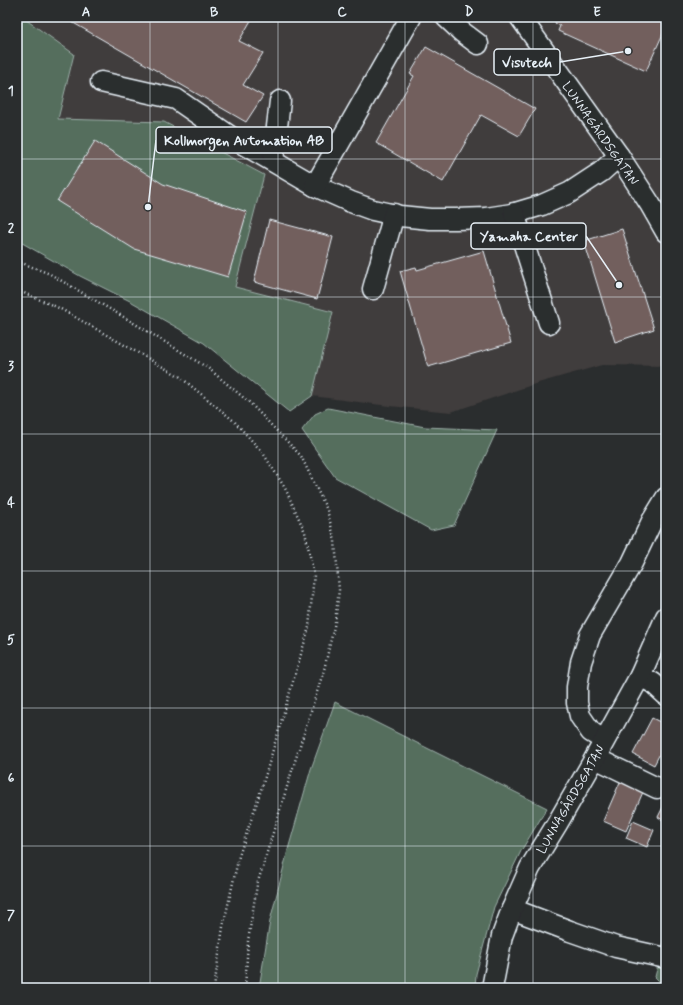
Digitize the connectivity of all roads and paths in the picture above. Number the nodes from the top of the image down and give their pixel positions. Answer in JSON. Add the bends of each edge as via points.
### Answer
{"nodes":[{"id":1,"x":411,"y":17,"type":"edge"},
{"id":2,"x":446,"y":17,"type":"edge"},
{"id":3,"x":520,"y":17,"type":"edge"},
{"id":4,"x":478,"y":44,"type":"dead end"},
{"id":5,"x":101,"y":82,"type":"dead end"},
{"id":6,"x":280,"y":101,"type":"dead end"},
{"id":7,"x":620,"y":156,"type":"junction"},
{"id":8,"x":273,"y":161,"type":"junction"},
{"id":9,"x":314,"y":186,"type":"junction"},
{"id":10,"x":394,"y":214,"type":"junction"},
{"id":11,"x":514,"y":214,"type":"junction"},
{"id":12,"x":666,"y":232,"type":"edge"},
{"id":13,"x":17,"y":261,"type":"edge"},
{"id":14,"x":17,"y":289,"type":"edge"},
{"id":15,"x":373,"y":289,"type":"dead end"},
{"id":16,"x":549,"y":323,"type":"dead end"},
{"id":17,"x":666,"y":498,"type":"edge"},
{"id":18,"x":666,"y":616,"type":"edge"},
{"id":19,"x":640,"y":676,"type":"junction"},
{"id":20,"x":666,"y":695,"type":"edge"},
{"id":21,"x":604,"y":740,"type":"junction"},
{"id":22,"x":595,"y":758,"type":"junction"},
{"id":23,"x":657,"y":788,"type":"dead end"},
{"id":24,"x":512,"y":909,"type":"junction"},
{"id":25,"x":666,"y":958,"type":"edge"},
{"id":26,"x":214,"y":988,"type":"edge"},
{"id":27,"x":245,"y":988,"type":"edge"},
{"id":28,"x":492,"y":988,"type":"edge"}],
"edges":[{"from":1,"to":9,"type":"street"},
{"from":2,"to":4,"type":"street"},
{"from":3,"to":7,"type":"street","name":"LUNNAGÅRDSGATAN"},
{"from":5,"to":8,"type":"street","via":[[176,99],[231,137]]},
{"from":6,"to":8,"type":"street"},
{"from":7,"to":11,"type":"street","via":[[569,193],[542,206]]},
{"from":7,"to":12,"type":"street","name":"LUNNAGÅRDSGATAN"},
{"from":8,"to":9,"type":"street"},
{"from":9,"to":10,"type":"street","via":[[373,210]]},
{"from":10,"to":11,"type":"street","via":[[423,219],[486,218]]},
{"from":10,"to":15,"type":"street"},
{"from":11,"to":16,"type":"street"},
{"from":13,"to":27,"type":"path","via":[[50,274],[208,368],[250,403],[301,456],[327,510],[335,541],[339,590],[335,622],[324,670],[258,885],[248,941]]},
{"from":14,"to":26,"type":"path","via":[[58,308],[179,376],[234,421],[263,453],[285,488],[305,532],[314,575],[309,627],[262,787],[238,856],[223,927]]},
{"from":17,"to":21,"type":"street","via":[[590,635],[581,662],[577,687],[580,716],[591,732]]},
{"from":18,"to":19,"type":"street","name":"LUNNAGÅRDSGATAN"},
{"from":19,"to":20,"type":"street","via":[[653,683]]},
{"from":19,"to":21,"type":"street","name":"LUNNAGÅRDSGATAN"},
{"from":21,"to":22,"type":"street","name":"LUNNAGÅRDSGATAN"},
{"from":22,"to":23,"type":"street"},
{"from":22,"to":24,"type":"street","name":"LUNNAGÅRDSGATAN","via":[[530,868]]},
{"from":24,"to":25,"type":"street","via":[[616,947]]},
{"from":24,"to":28,"type":"street","name":"LUNNAGÅRDSGATAN","via":[[502,936]]}]}
